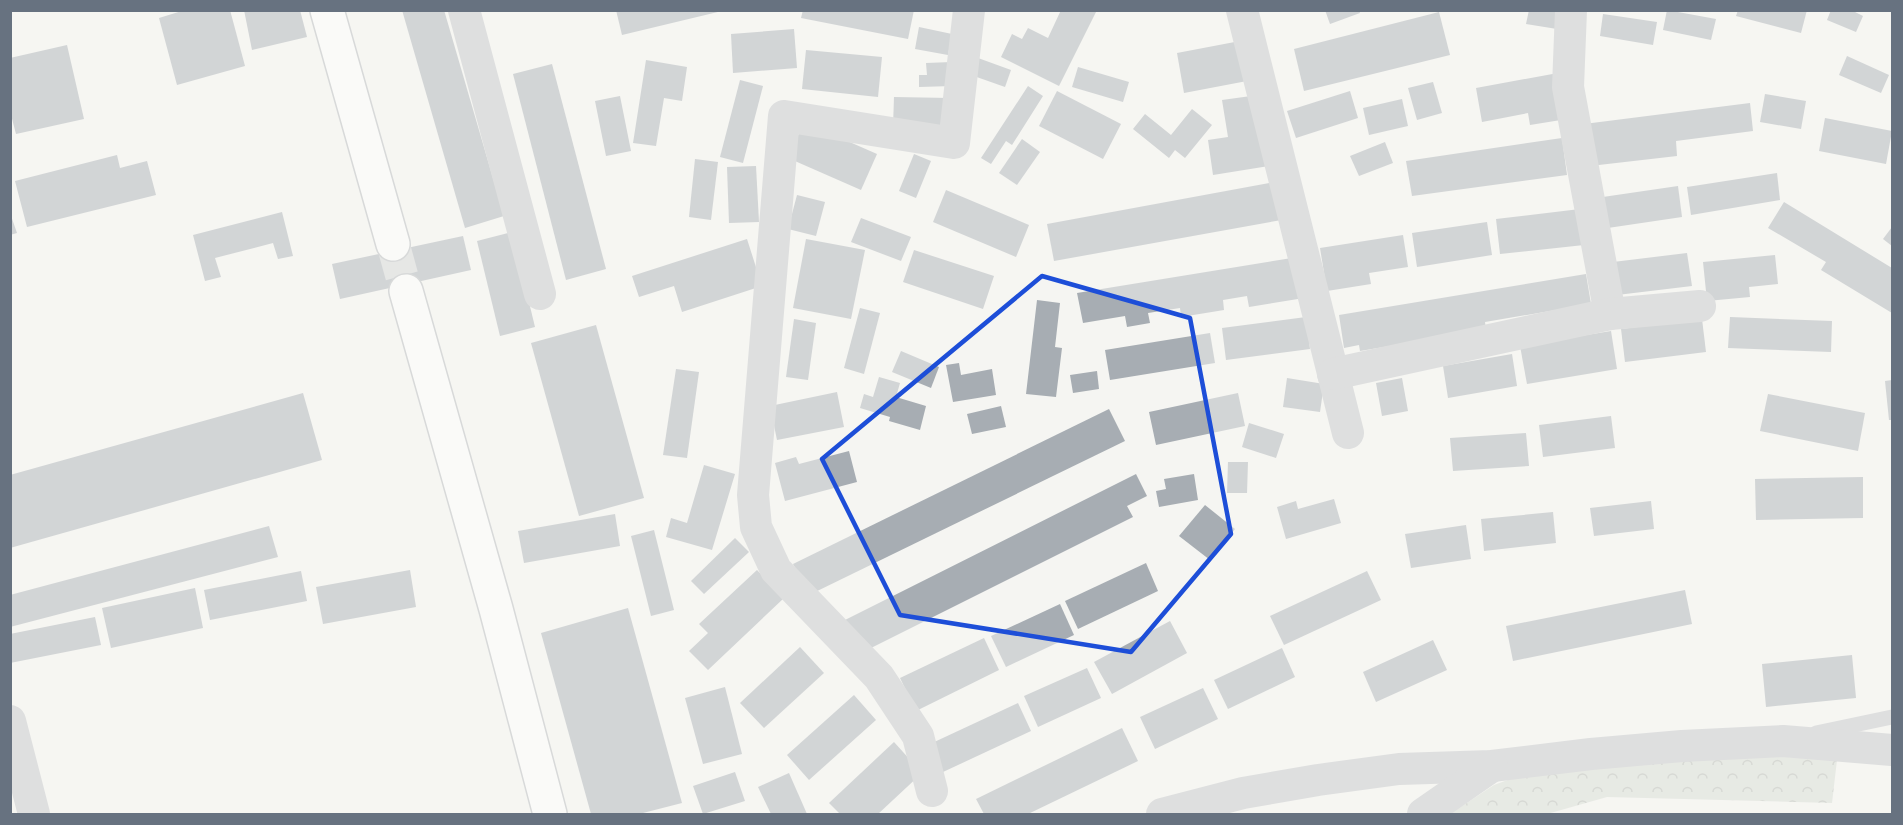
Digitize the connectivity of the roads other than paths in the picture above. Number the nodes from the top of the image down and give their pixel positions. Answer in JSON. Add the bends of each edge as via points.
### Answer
{"nodes":[{"id":1,"x":327,"y":10,"type":"edge"},
{"id":2,"x":464,"y":10,"type":"edge"},
{"id":3,"x":969,"y":10,"type":"edge"},
{"id":4,"x":1242,"y":10,"type":"edge"},
{"id":5,"x":1571,"y":10,"type":"edge"},
{"id":6,"x":393,"y":244,"type":"tunnel mouth"},
{"id":7,"x":406,"y":291,"type":"tunnel mouth"},
{"id":8,"x":540,"y":294,"type":"dead end"},
{"id":9,"x":1700,"y":306,"type":"dead end"},
{"id":10,"x":1610,"y":314,"type":"junction"},
{"id":11,"x":1334,"y":374,"type":"junction"},
{"id":12,"x":1348,"y":433,"type":"dead end"},
{"id":13,"x":1893,"y":717,"type":"edge"},
{"id":14,"x":10,"y":721,"type":"edge"},
{"id":15,"x":1784,"y":741,"type":"junction"},
{"id":16,"x":1893,"y":750,"type":"edge"},
{"id":17,"x":1492,"y":766,"type":"junction"},
{"id":18,"x":932,"y":791,"type":"dead end"},
{"id":19,"x":34,"y":814,"type":"edge"},
{"id":20,"x":550,"y":814,"type":"edge"},
{"id":21,"x":1162,"y":814,"type":"edge"},
{"id":22,"x":1422,"y":814,"type":"edge"}],
"edges":[{"from":1,"to":6,"type":"street"},
{"from":2,"to":8,"type":"street"},
{"from":3,"to":18,"type":"street","via":[[954,143],[784,116],[753,495],[756,527],[776,570],[879,677],[918,736]]},
{"from":4,"to":11,"type":"street"},
{"from":5,"to":10,"type":"street","via":[[1568,87]]},
{"from":7,"to":20,"type":"street"},
{"from":9,"to":10,"type":"street"},
{"from":10,"to":11,"type":"street"},
{"from":11,"to":12,"type":"street"},
{"from":13,"to":15,"type":"lane"},
{"from":14,"to":19,"type":"street"},
{"from":15,"to":16,"type":"street"},
{"from":15,"to":17,"type":"street","via":[[1636,750]]},
{"from":17,"to":21,"type":"street","via":[[1399,769],[1318,780],[1243,793]]},
{"from":17,"to":22,"type":"street"}]}
